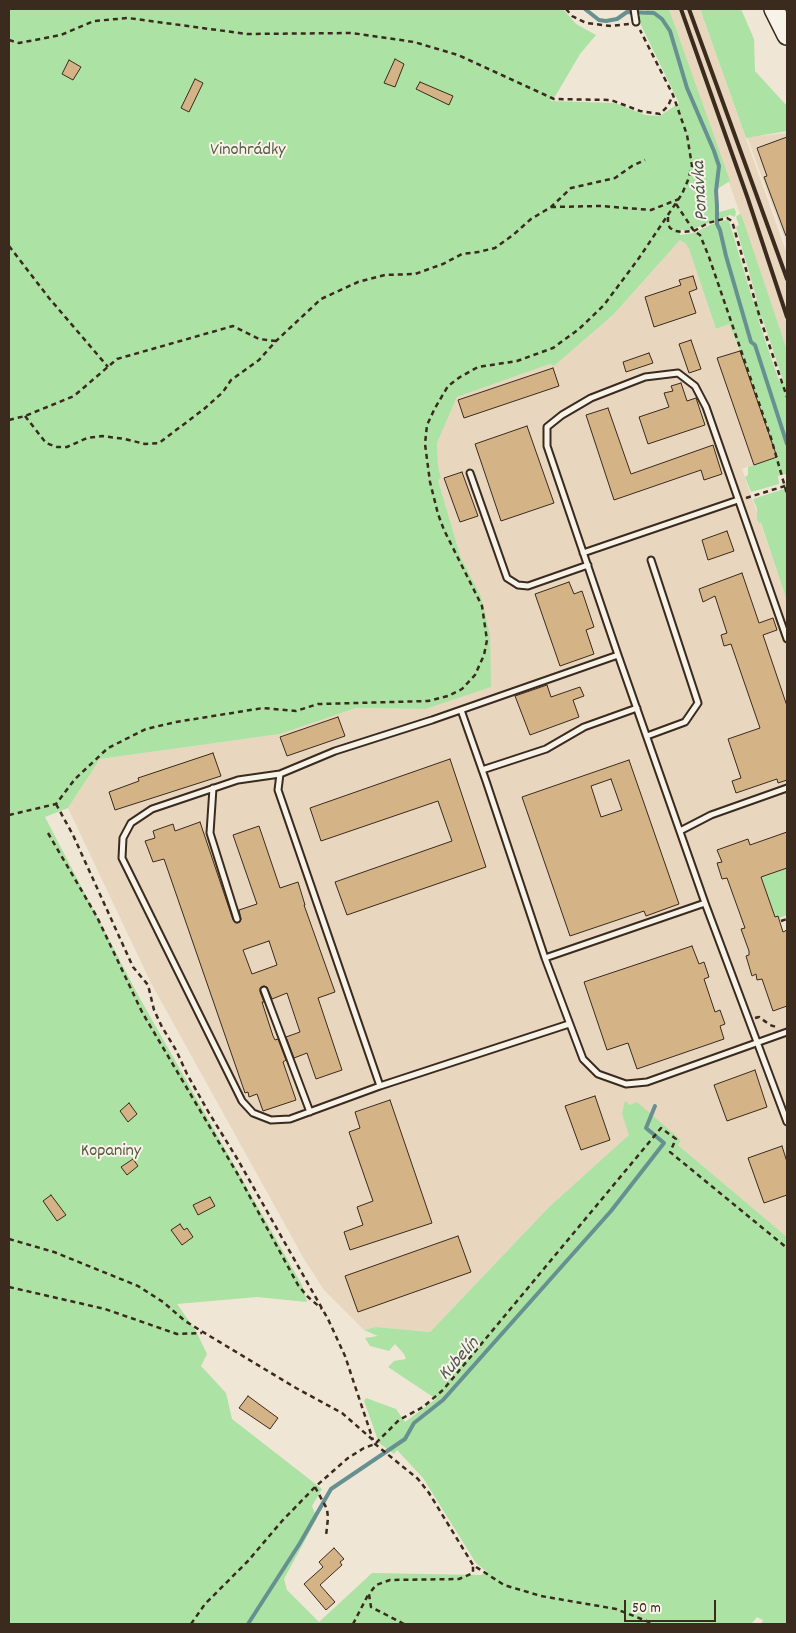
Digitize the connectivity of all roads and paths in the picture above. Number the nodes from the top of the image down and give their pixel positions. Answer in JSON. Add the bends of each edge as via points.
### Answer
{"nodes":[{"id":1,"x":566,"y":9,"type":"edge"},
{"id":2,"x":634,"y":9,"type":"edge"},
{"id":3,"x":774,"y":9,"type":"edge"},
{"id":4,"x":637,"y":22,"type":"junction"},
{"id":5,"x":787,"y":35,"type":"edge"},
{"id":6,"x":9,"y":40,"type":"edge"},
{"id":7,"x":672,"y":95,"type":"junction"},
{"id":8,"x":645,"y":160,"type":"dead end"},
{"id":9,"x":679,"y":199,"type":"junction"},
{"id":10,"x":676,"y":204,"type":"junction"},
{"id":11,"x":551,"y":207,"type":"junction"},
{"id":12,"x":694,"y":230,"type":"junction"},
{"id":13,"x":9,"y":246,"type":"edge"},
{"id":14,"x":276,"y":341,"type":"junction"},
{"id":15,"x":108,"y":367,"type":"junction"},
{"id":16,"x":787,"y":397,"type":"edge"},
{"id":17,"x":26,"y":416,"type":"junction"},
{"id":18,"x":9,"y":420,"type":"edge"},
{"id":19,"x":470,"y":473,"type":"dead end"},
{"id":20,"x":785,"y":486,"type":"junction"},
{"id":21,"x":787,"y":494,"type":"edge"},
{"id":22,"x":752,"y":496,"type":"dead end"},
{"id":23,"x":738,"y":500,"type":"junction"},
{"id":24,"x":583,"y":553,"type":"junction"},
{"id":25,"x":651,"y":560,"type":"dead end"},
{"id":26,"x":588,"y":565,"type":"junction"},
{"id":27,"x":787,"y":640,"type":"edge"},
{"id":28,"x":618,"y":655,"type":"junction"},
{"id":29,"x":263,"y":708,"type":"dead end"},
{"id":30,"x":637,"y":708,"type":"junction"},
{"id":31,"x":461,"y":710,"type":"junction"},
{"id":32,"x":646,"y":736,"type":"junction"},
{"id":33,"x":482,"y":770,"type":"junction"},
{"id":34,"x":280,"y":774,"type":"junction"},
{"id":35,"x":213,"y":788,"type":"junction"},
{"id":36,"x":787,"y":788,"type":"edge"},
{"id":37,"x":56,"y":804,"type":"junction"},
{"id":38,"x":9,"y":815,"type":"edge"},
{"id":39,"x":680,"y":831,"type":"junction"},
{"id":40,"x":48,"y":833,"type":"dead end"},
{"id":41,"x":705,"y":902,"type":"junction"},
{"id":42,"x":787,"y":919,"type":"edge"},
{"id":43,"x":237,"y":920,"type":"dead end"},
{"id":44,"x":782,"y":921,"type":"dead end"},
{"id":45,"x":545,"y":958,"type":"junction"},
{"id":46,"x":264,"y":990,"type":"dead end"},
{"id":47,"x":748,"y":1020,"type":"junction"},
{"id":48,"x":569,"y":1024,"type":"junction"},
{"id":49,"x":779,"y":1027,"type":"dead end"},
{"id":50,"x":787,"y":1032,"type":"edge"},
{"id":51,"x":758,"y":1043,"type":"junction"},
{"id":52,"x":380,"y":1086,"type":"junction"},
{"id":53,"x":310,"y":1112,"type":"junction"},
{"id":54,"x":787,"y":1122,"type":"edge"},
{"id":55,"x":9,"y":1239,"type":"edge"},
{"id":56,"x":787,"y":1248,"type":"edge"},
{"id":57,"x":9,"y":1287,"type":"edge"},
{"id":58,"x":323,"y":1310,"type":"junction"},
{"id":59,"x":203,"y":1332,"type":"junction"},
{"id":60,"x":374,"y":1440,"type":"junction"},
{"id":61,"x":375,"y":1444,"type":"junction"},
{"id":62,"x":315,"y":1487,"type":"junction"},
{"id":63,"x":326,"y":1536,"type":"dead end"},
{"id":64,"x":473,"y":1565,"type":"junction"},
{"id":65,"x":369,"y":1594,"type":"junction"},
{"id":66,"x":191,"y":1624,"type":"edge"},
{"id":67,"x":353,"y":1624,"type":"edge"},
{"id":68,"x":404,"y":1624,"type":"edge"},
{"id":69,"x":654,"y":1624,"type":"edge"}],
"edges":[{"from":1,"to":4,"type":"path","via":[[586,23],[611,26]]},
{"from":2,"to":4,"type":"lane"},
{"from":3,"to":5,"type":"highway"},
{"from":4,"to":7,"type":"path"},
{"from":6,"to":7,"type":"path","via":[[20,43],[61,36],[94,20],[128,18],[246,34],[352,32],[414,42],[458,55],[554,100],[611,100],[640,111],[660,114]]},
{"from":7,"to":9,"type":"path","via":[[687,135],[692,166]]},
{"from":8,"to":11,"type":"path","via":[[615,178],[571,188]]},
{"from":9,"to":10,"type":"path"},
{"from":9,"to":11,"type":"path","via":[[651,210]]},
{"from":10,"to":12,"type":"path"},
{"from":10,"to":12,"type":"path","via":[[668,215],[670,228],[682,232]]},
{"from":11,"to":14,"type":"path","via":[[495,248],[462,254],[415,274],[385,275],[340,289],[321,299]]},
{"from":12,"to":16,"type":"path","via":[[727,218],[732,221]]},
{"from":12,"to":20,"type":"path","via":[[700,235],[721,290]]},
{"from":13,"to":15,"type":"path"},
{"from":14,"to":15,"type":"path","via":[[259,339],[233,326],[116,359]]},
{"from":14,"to":17,"type":"path","via":[[259,360],[231,380],[204,409],[159,442],[145,444],[102,436],[57,447],[46,443]]},
{"from":15,"to":17,"type":"path","via":[[74,396]]},
{"from":17,"to":18,"type":"path"},
{"from":19,"to":26,"type":"lane","via":[[507,578],[518,585],[528,586]]},
{"from":20,"to":21,"type":"path"},
{"from":20,"to":22,"type":"path"},
{"from":23,"to":24,"type":"lane"},
{"from":23,"to":24,"type":"lane","via":[[706,407],[695,386],[678,373],[645,377],[591,398],[547,427],[547,446]]},
{"from":23,"to":27,"type":"lane"},
{"from":24,"to":26,"type":"lane"},
{"from":25,"to":32,"type":"lane","via":[[698,703],[685,722]]},
{"from":26,"to":28,"type":"lane"},
{"from":28,"to":30,"type":"lane"},
{"from":28,"to":31,"type":"lane"},
{"from":29,"to":37,"type":"path","via":[[146,729],[108,748],[75,779]]},
{"from":30,"to":32,"type":"lane"},
{"from":30,"to":33,"type":"lane","via":[[584,727],[546,749]]},
{"from":31,"to":33,"type":"lane"},
{"from":31,"to":34,"type":"lane","via":[[335,751]]},
{"from":32,"to":39,"type":"lane"},
{"from":33,"to":45,"type":"lane"},
{"from":34,"to":35,"type":"lane","via":[[238,780]]},
{"from":34,"to":52,"type":"lane","via":[[278,790]]},
{"from":35,"to":43,"type":"lane","via":[[210,833]]},
{"from":35,"to":53,"type":"lane","via":[[152,809],[131,822],[123,838],[122,858],[242,1101],[253,1113],[271,1120],[290,1119]]},
{"from":36,"to":39,"type":"lane","via":[[711,815]]},
{"from":37,"to":38,"type":"path"},
{"from":37,"to":58,"type":"path","via":[[133,967],[148,985],[162,1027]]},
{"from":39,"to":41,"type":"lane"},
{"from":40,"to":58,"type":"path","via":[[97,918],[142,1012],[237,1173],[298,1285]]},
{"from":41,"to":45,"type":"lane"},
{"from":41,"to":47,"type":"lane"},
{"from":42,"to":44,"type":"path"},
{"from":45,"to":48,"type":"lane"},
{"from":46,"to":53,"type":"lane"},
{"from":47,"to":49,"type":"path","via":[[759,1017]]},
{"from":47,"to":51,"type":"lane"},
{"from":48,"to":51,"type":"lane","via":[[584,1059],[598,1074],[626,1084],[647,1082]]},
{"from":48,"to":52,"type":"lane"},
{"from":50,"to":51,"type":"lane"},
{"from":51,"to":54,"type":"lane"},
{"from":52,"to":53,"type":"lane"},
{"from":55,"to":59,"type":"path","via":[[54,1252],[138,1286]]},
{"from":56,"to":61,"type":"path","via":[[670,1152],[676,1139],[661,1128],[444,1390],[399,1420]]},
{"from":57,"to":59,"type":"path","via":[[105,1309],[177,1334]]},
{"from":58,"to":60,"type":"path","via":[[345,1356]]},
{"from":59,"to":60,"type":"path","via":[[342,1413]]},
{"from":60,"to":61,"type":"path"},
{"from":61,"to":62,"type":"path","via":[[348,1458]]},
{"from":61,"to":64,"type":"path","via":[[418,1479]]},
{"from":62,"to":63,"type":"path","via":[[327,1509]]},
{"from":62,"to":66,"type":"path","via":[[204,1604]]},
{"from":64,"to":65,"type":"path","via":[[473,1573],[460,1579],[390,1580],[376,1585]]},
{"from":64,"to":69,"type":"path","via":[[504,1585],[540,1596],[616,1609]]},
{"from":65,"to":67,"type":"path"},
{"from":65,"to":68,"type":"path","via":[[371,1607]]}]}
